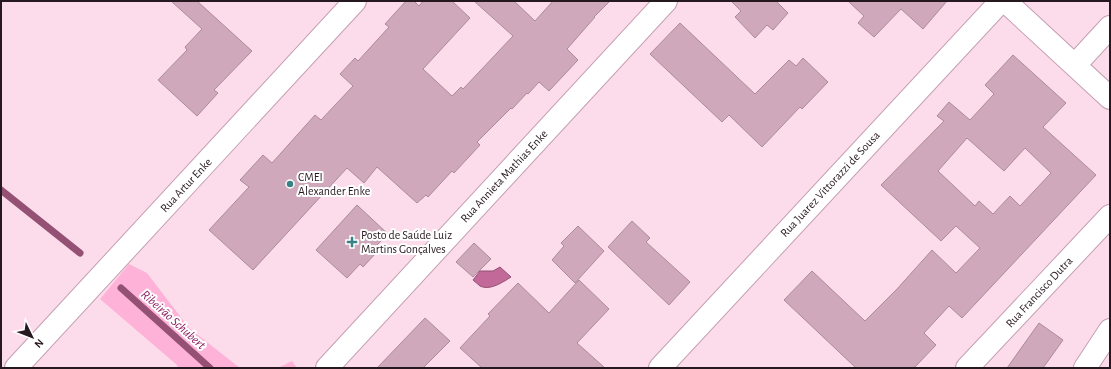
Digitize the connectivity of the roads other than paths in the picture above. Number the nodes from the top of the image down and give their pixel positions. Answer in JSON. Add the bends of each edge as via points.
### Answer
{"nodes":[{"id":1,"x":355,"y":1,"type":"edge"},
{"id":2,"x":666,"y":1,"type":"edge"},
{"id":3,"x":1001,"y":1,"type":"edge"},
{"id":4,"x":1005,"y":1,"type":"edge"},
{"id":5,"x":1110,"y":27,"type":"edge"},
{"id":6,"x":1075,"y":65,"type":"junction"},
{"id":7,"x":1110,"y":98,"type":"edge"},
{"id":8,"x":1110,"y":216,"type":"edge"},
{"id":9,"x":1110,"y":330,"type":"edge"},
{"id":10,"x":16,"y":368,"type":"edge"},
{"id":11,"x":327,"y":368,"type":"edge"},
{"id":12,"x":660,"y":368,"type":"edge"},
{"id":13,"x":967,"y":368,"type":"edge"},
{"id":14,"x":1085,"y":368,"type":"edge"}],
"edges":[{"from":1,"to":10,"type":"street","name":"Rua Artur Enke"},
{"from":2,"to":11,"type":"street","name":"Rua Annieta Mathias Enke"},
{"from":3,"to":12,"type":"street","name":"Rua Juarez Vittorazzi de Sousa"},
{"from":4,"to":6,"type":"street"},
{"from":5,"to":6,"type":"street"},
{"from":6,"to":7,"type":"street"},
{"from":8,"to":13,"type":"street","name":"Rua Francisco Dutra"},
{"from":9,"to":14,"type":"street"}]}
